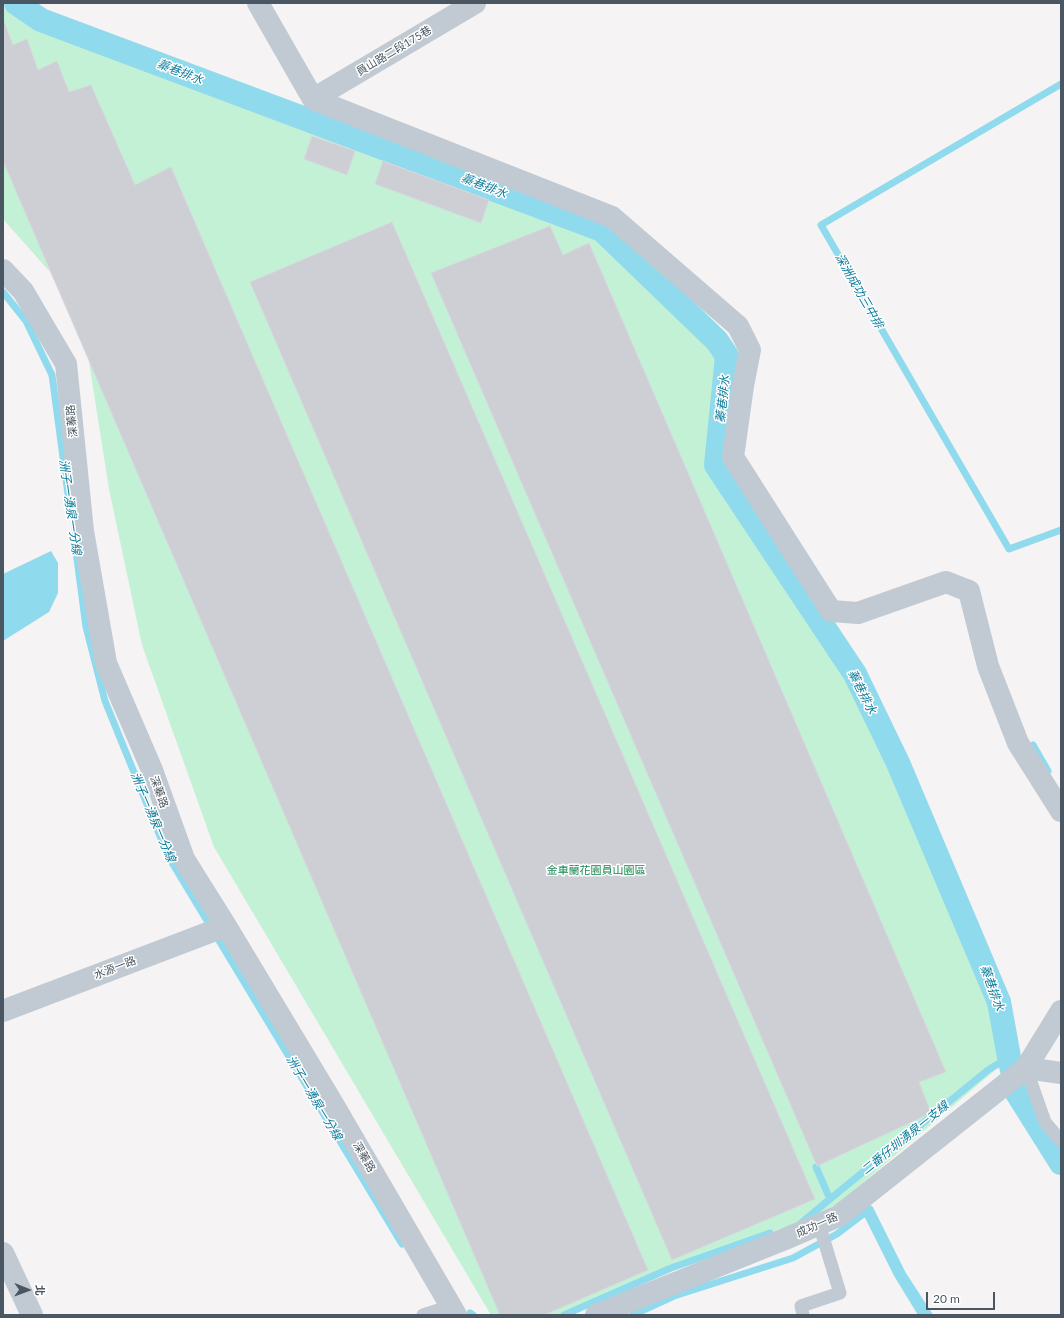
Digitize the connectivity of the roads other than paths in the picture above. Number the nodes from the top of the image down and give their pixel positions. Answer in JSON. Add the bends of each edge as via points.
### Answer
{"nodes":[{"id":1,"x":258,"y":3,"type":"edge"},
{"id":2,"x":475,"y":3,"type":"edge"},
{"id":3,"x":314,"y":99,"type":"junction"},
{"id":4,"x":3,"y":270,"type":"edge"},
{"id":5,"x":1061,"y":811,"type":"edge"},
{"id":6,"x":226,"y":926,"type":"junction"},
{"id":7,"x":3,"y":1011,"type":"edge"},
{"id":8,"x":1061,"y":1011,"type":"edge"},
{"id":9,"x":1061,"y":1073,"type":"edge"},
{"id":10,"x":1018,"y":1074,"type":"junction"},
{"id":11,"x":1061,"y":1141,"type":"edge"},
{"id":12,"x":819,"y":1224,"type":"junction"},
{"id":13,"x":3,"y":1253,"type":"edge"},
{"id":14,"x":454,"y":1310,"type":"edge"},
{"id":15,"x":32,"y":1315,"type":"edge"},
{"id":16,"x":423,"y":1315,"type":"edge"},
{"id":17,"x":596,"y":1315,"type":"edge"},
{"id":18,"x":803,"y":1315,"type":"edge"}],
"edges":[{"from":1,"to":3,"type":"street"},
{"from":2,"to":3,"type":"street","name":"員山路二段175巷"},
{"from":3,"to":5,"type":"street","via":[[612,217],[738,326],[750,350],[733,457],[832,611],[858,613],[946,582],[969,591],[988,666],[1018,743]]},
{"from":4,"to":6,"type":"street","name":"深蓁路","via":[[23,291],[66,364],[83,531],[106,663],[152,770],[184,859]]},
{"from":6,"to":7,"type":"street","name":"水源一路"},
{"from":6,"to":14,"type":"street","name":"深蓁路"},
{"from":8,"to":10,"type":"street","name":"成功一路"},
{"from":9,"to":10,"type":"street"},
{"from":10,"to":11,"type":"lane","via":[[1046,1122]]},
{"from":10,"to":12,"type":"street","name":"成功一路","via":[[839,1216]]},
{"from":12,"to":17,"type":"street","name":"成功一路"},
{"from":12,"to":18,"type":"lane","via":[[840,1293],[801,1306]]},
{"from":13,"to":15,"type":"street"},
{"from":14,"to":16,"type":"lane"}]}
